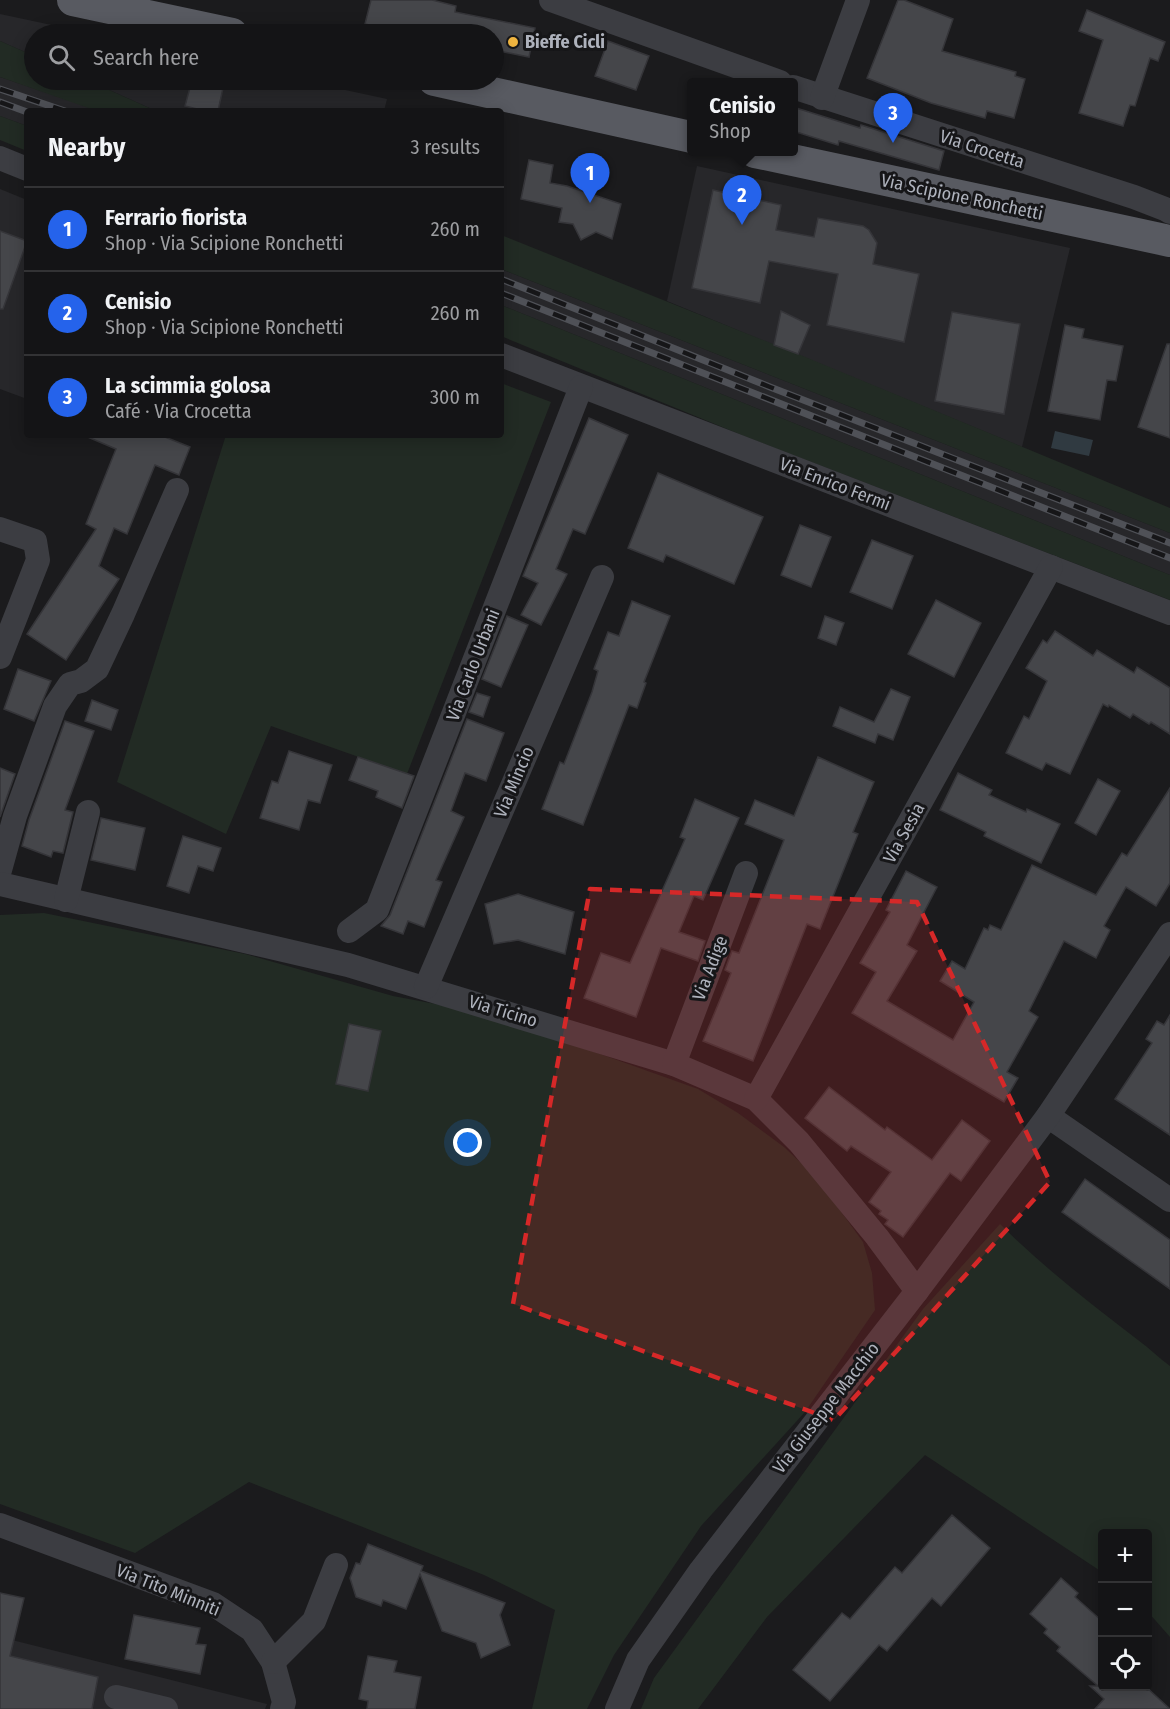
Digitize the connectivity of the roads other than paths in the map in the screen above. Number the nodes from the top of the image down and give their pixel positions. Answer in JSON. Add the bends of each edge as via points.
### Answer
{"nodes":[{"id":1,"x":74,"y":0,"type":"edge"},
{"id":2,"x":551,"y":0,"type":"edge"},
{"id":3,"x":858,"y":0,"type":"edge"},
{"id":4,"x":186,"y":24,"type":"edge"},
{"id":5,"x":769,"y":78,"type":"edge"},
{"id":6,"x":504,"y":87,"type":"edge"},
{"id":7,"x":798,"y":89,"type":"edge"},
{"id":8,"x":822,"y":98,"type":"junction"},
{"id":9,"x":687,"y":136,"type":"edge"},
{"id":10,"x":773,"y":156,"type":"edge"},
{"id":11,"x":0,"y":158,"type":"edge"},
{"id":12,"x":24,"y":168,"type":"edge"},
{"id":13,"x":1170,"y":212,"type":"edge"},
{"id":14,"x":1170,"y":242,"type":"edge"},
{"id":15,"x":504,"y":356,"type":"edge"},
{"id":16,"x":581,"y":387,"type":"junction"},
{"id":17,"x":177,"y":490,"type":"dead end"},
{"id":18,"x":0,"y":529,"type":"edge"},
{"id":19,"x":1051,"y":567,"type":"junction"},
{"id":20,"x":602,"y":577,"type":"dead end"},
{"id":21,"x":1170,"y":612,"type":"edge"},
{"id":22,"x":0,"y":657,"type":"edge"},
{"id":23,"x":88,"y":812,"type":"dead end"},
{"id":24,"x":0,"y":870,"type":"edge"},
{"id":25,"x":747,"y":873,"type":"dead end"},
{"id":26,"x":0,"y":884,"type":"edge"},
{"id":27,"x":66,"y":900,"type":"junction"},
{"id":28,"x":349,"y":931,"type":"dead end"},
{"id":29,"x":1170,"y":934,"type":"edge"},
{"id":30,"x":426,"y":987,"type":"junction"},
{"id":31,"x":674,"y":1064,"type":"junction"},
{"id":32,"x":756,"y":1099,"type":"junction"},
{"id":33,"x":1048,"y":1116,"type":"junction"},
{"id":34,"x":1170,"y":1200,"type":"edge"},
{"id":35,"x":917,"y":1291,"type":"junction"},
{"id":36,"x":0,"y":1525,"type":"edge"},
{"id":37,"x":336,"y":1564,"type":"dead end"},
{"id":38,"x":273,"y":1662,"type":"junction"},
{"id":39,"x":116,"y":1697,"type":"dead end"},
{"id":40,"x":166,"y":1709,"type":"edge"},
{"id":41,"x":282,"y":1709,"type":"edge"},
{"id":42,"x":617,"y":1709,"type":"edge"}],
"edges":[{"from":1,"to":4,"type":"main road"},
{"from":2,"to":5,"type":"street"},
{"from":3,"to":8,"type":"street"},
{"from":6,"to":9,"type":"main road"},
{"from":7,"to":8,"type":"street","name":"Via Crocetta"},
{"from":8,"to":13,"type":"street","name":"Via Crocetta","via":[[1134,197]]},
{"from":10,"to":14,"type":"main road","name":"Via Scipione Ronchetti"},
{"from":11,"to":12,"type":"street"},
{"from":15,"to":16,"type":"street","name":"Via Enrico Fermi"},
{"from":16,"to":19,"type":"street","name":"Via Enrico Fermi"},
{"from":16,"to":28,"type":"street","name":"Via Carlo Urbani","via":[[377,910]]},
{"from":17,"to":24,"type":"street","via":[[97,669],[70,684],[56,706],[15,816]]},
{"from":18,"to":22,"type":"street","via":[[35,541],[38,560]]},
{"from":19,"to":21,"type":"street","name":"Via Enrico Fermi"},
{"from":19,"to":32,"type":"street","name":"Via Sesia"},
{"from":20,"to":30,"type":"street","name":"Via Mincio"},
{"from":23,"to":27,"type":"street"},
{"from":25,"to":31,"type":"street","name":"Via Adige"},
{"from":26,"to":27,"type":"street","name":"Via Ticino"},
{"from":27,"to":30,"type":"street","name":"Via Ticino","via":[[348,965]]},
{"from":29,"to":33,"type":"street","name":"Via Giuseppe Macchio"},
{"from":30,"to":31,"type":"street","name":"Via Ticino"},
{"from":31,"to":32,"type":"street","name":"Via Ticino"},
{"from":32,"to":35,"type":"street","name":"Via Ticino","via":[[799,1142]]},
{"from":33,"to":34,"type":"street"},
{"from":33,"to":35,"type":"street","name":"Via Giuseppe Macchio"},
{"from":35,"to":42,"type":"street","name":"Via Giuseppe Macchio","via":[[701,1570],[639,1660]]},
{"from":36,"to":38,"type":"street","name":"Via Tito Minniti","via":[[213,1604],[252,1630]]},
{"from":37,"to":38,"type":"street","via":[[314,1622]]},
{"from":38,"to":41,"type":"street","name":"Via Tito Minniti","via":[[284,1702]]},
{"from":39,"to":40,"type":"street"}]}
